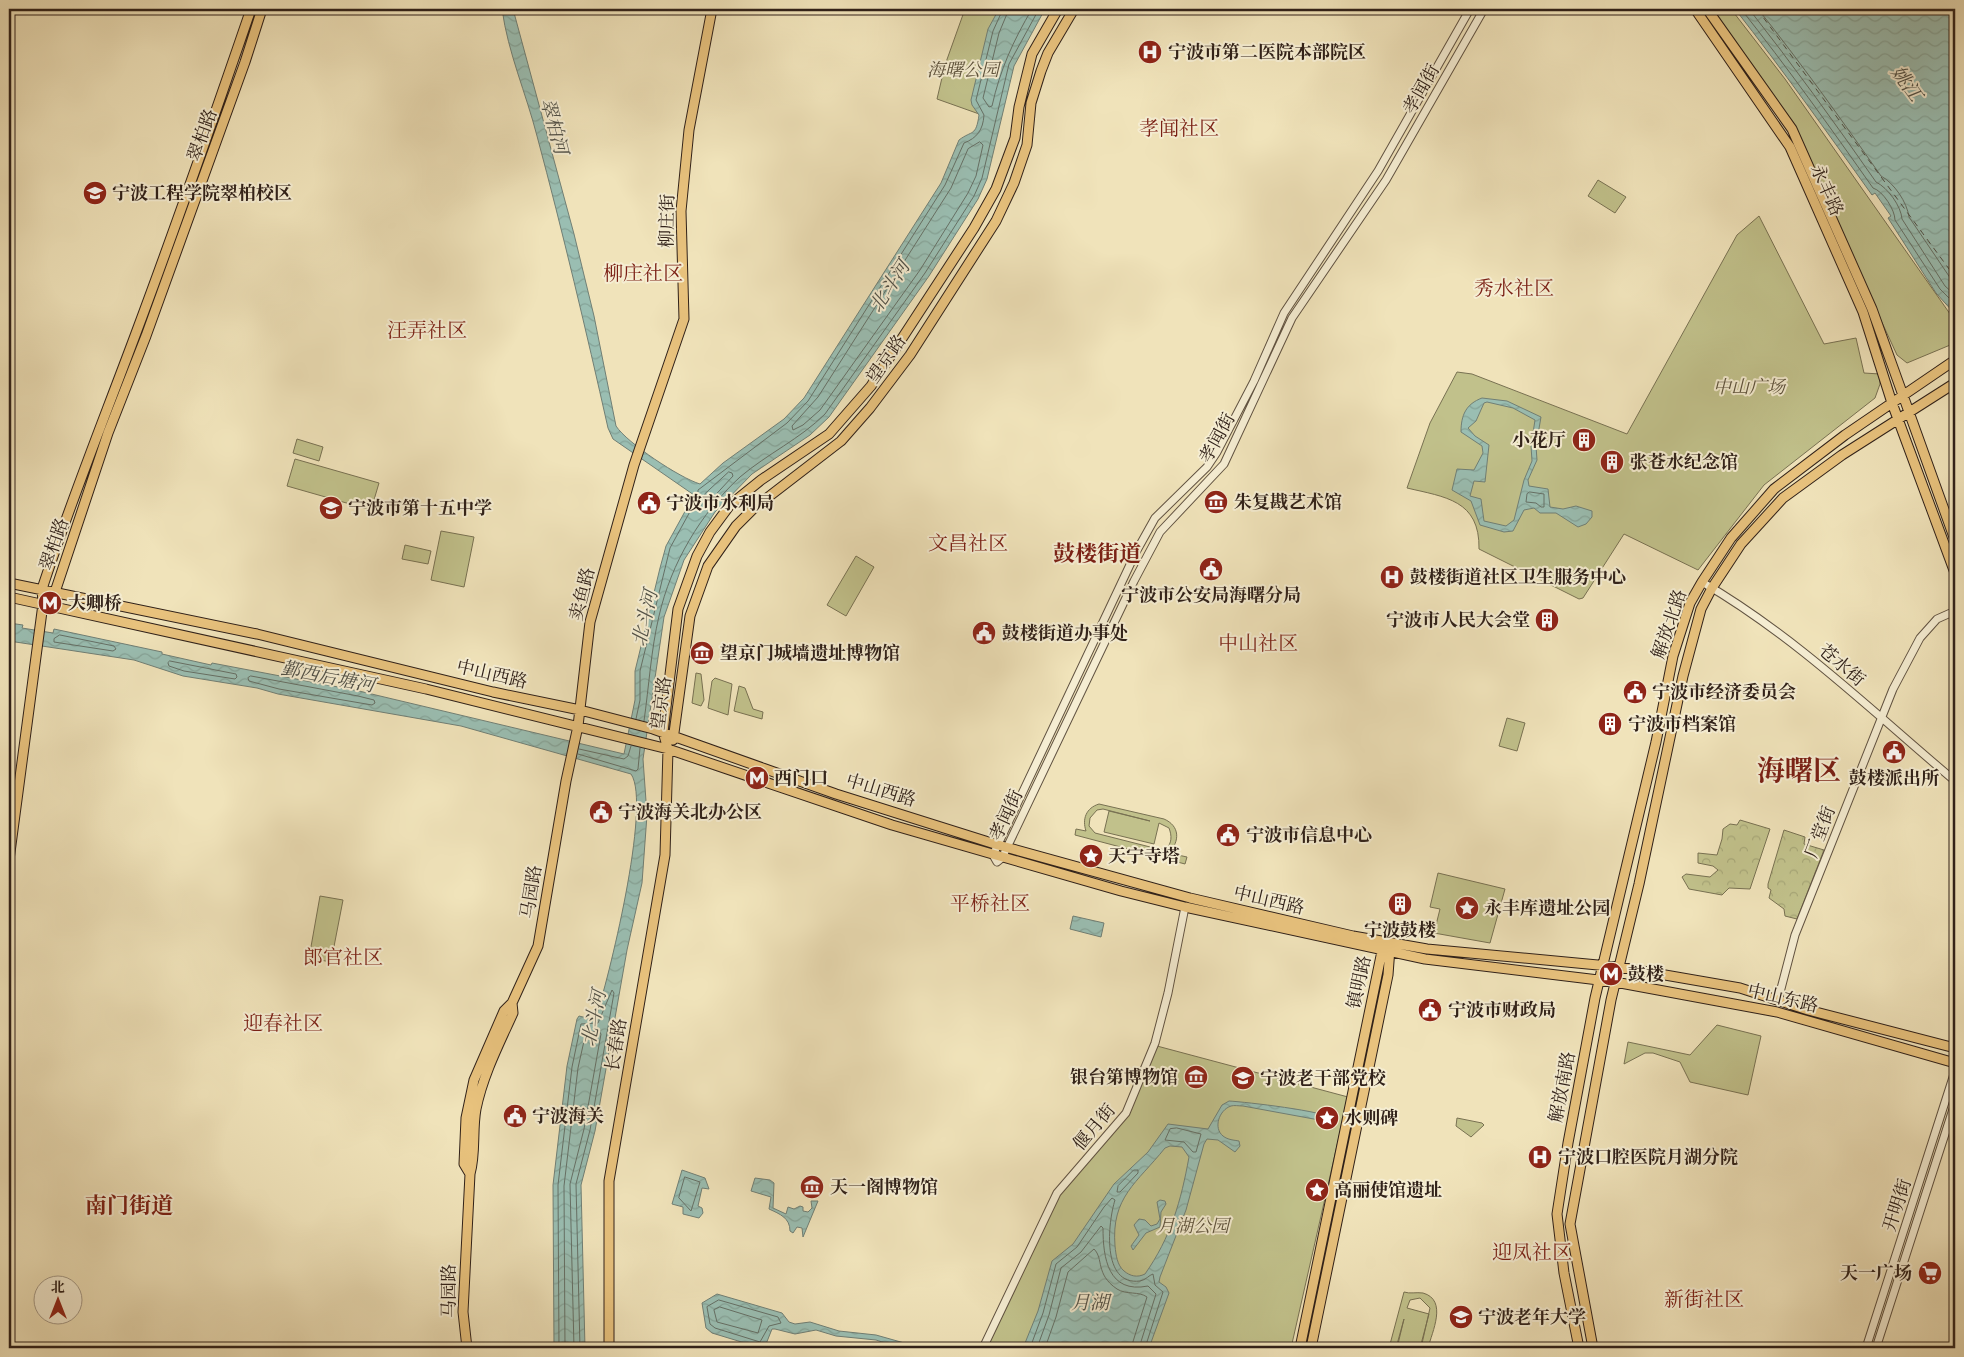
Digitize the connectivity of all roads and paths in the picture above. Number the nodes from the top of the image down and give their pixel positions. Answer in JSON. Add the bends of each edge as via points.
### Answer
{"nodes":[{"id":1,"x":251,"y":9,"type":"edge"},
{"id":2,"x":262,"y":9,"type":"edge"},
{"id":3,"x":712,"y":9,"type":"edge"},
{"id":4,"x":1058,"y":9,"type":"edge"},
{"id":5,"x":1074,"y":9,"type":"edge"},
{"id":6,"x":1470,"y":9,"type":"edge"},
{"id":7,"x":1484,"y":9,"type":"edge"},
{"id":8,"x":1695,"y":9,"type":"edge"},
{"id":9,"x":1707,"y":9,"type":"edge"},
{"id":10,"x":1955,"y":360,"type":"edge"},
{"id":11,"x":1955,"y":383,"type":"edge"},
{"id":12,"x":1904,"y":395,"type":"junction"},
{"id":13,"x":1892,"y":403,"type":"junction"},
{"id":14,"x":1910,"y":412,"type":"junction"},
{"id":15,"x":1898,"y":419,"type":"junction"},
{"id":16,"x":634,"y":465,"type":"joint"},
{"id":17,"x":1955,"y":540,"type":"edge"},
{"id":18,"x":1955,"y":573,"type":"edge"},
{"id":19,"x":1702,"y":582,"type":"junction"},
{"id":20,"x":9,"y":583,"type":"edge"},
{"id":21,"x":1712,"y":588,"type":"junction"},
{"id":22,"x":42,"y":589,"type":"junction"},
{"id":23,"x":55,"y":592,"type":"junction"},
{"id":24,"x":9,"y":597,"type":"edge"},
{"id":25,"x":43,"y":604,"type":"junction"},
{"id":26,"x":1955,"y":611,"type":"edge"},
{"id":27,"x":580,"y":710,"type":"junction"},
{"id":28,"x":1880,"y":719,"type":"junction"},
{"id":29,"x":577,"y":730,"type":"junction"},
{"id":30,"x":663,"y":732,"type":"junction"},
{"id":31,"x":675,"y":736,"type":"junction"},
{"id":32,"x":668,"y":749,"type":"junction"},
{"id":33,"x":1955,"y":781,"type":"edge"},
{"id":34,"x":1002,"y":846,"type":"junction"},
{"id":35,"x":998,"y":856,"type":"junction"},
{"id":36,"x":9,"y":860,"type":"edge"},
{"id":37,"x":1186,"y":907,"type":"junction"},
{"id":38,"x":1389,"y":943,"type":"junction"},
{"id":39,"x":1387,"y":952,"type":"junction"},
{"id":40,"x":1603,"y":966,"type":"junction"},
{"id":41,"x":1619,"y":967,"type":"junction"},
{"id":42,"x":1600,"y":980,"type":"junction"},
{"id":43,"x":1615,"y":982,"type":"junction"},
{"id":44,"x":1778,"y":1000,"type":"junction"},
{"id":45,"x":1955,"y":1048,"type":"edge"},
{"id":46,"x":1955,"y":1062,"type":"edge"},
{"id":47,"x":1955,"y":1071,"type":"edge"},
{"id":48,"x":1955,"y":1103,"type":"edge"},
{"id":49,"x":467,"y":1348,"type":"edge"},
{"id":50,"x":609,"y":1348,"type":"edge"},
{"id":51,"x":983,"y":1348,"type":"edge"},
{"id":52,"x":1300,"y":1348,"type":"edge"},
{"id":53,"x":1311,"y":1348,"type":"edge"},
{"id":54,"x":1579,"y":1348,"type":"edge"},
{"id":55,"x":1593,"y":1348,"type":"edge"},
{"id":56,"x":1866,"y":1348,"type":"edge"},
{"id":57,"x":1876,"y":1348,"type":"edge"}],
"edges":[{"from":1,"to":22,"type":"main road","name":"翠柏路","via":[[136,333],[69,505]]},
{"from":2,"to":23,"type":"main road","name":"翠柏路","via":[[150,327],[108,433]]},
{"from":3,"to":16,"type":"main road","name":"柳庄街","via":[[689,130],[681,211],[684,319]]},
{"from":4,"to":30,"type":"main road","name":"望京路","via":[[1032,54],[1015,138],[996,189],[871,386],[830,434],[730,505],[697,556],[678,609]]},
{"from":5,"to":31,"type":"main road","name":"望京路","via":[[1041,70],[1031,103],[1027,145],[996,221],[910,355],[841,441],[754,508],[736,526],[708,566],[690,616]]},
{"from":6,"to":34,"type":"street","name":"孝闻街","via":[[1378,171],[1284,314],[1217,452],[1207,468],[1155,518],[1136,552]]},
{"from":7,"to":34,"type":"street","name":"孝闻街","via":[[1386,180],[1292,318],[1224,464],[1160,532]]},
{"from":8,"to":13,"type":"main road","name":"永丰路","via":[[1790,147],[1862,312]]},
{"from":9,"to":12,"type":"main road","name":"永丰路","via":[[1792,129],[1872,309]]},
{"from":10,"to":12,"type":"main road","name":"解放北路"},
{"from":11,"to":14,"type":"main road","name":"解放北路"},
{"from":12,"to":13,"type":"main road","name":"解放北路"},
{"from":12,"to":14,"type":"main road","name":"永丰路"},
{"from":13,"to":15,"type":"main road","name":"永丰路"},
{"from":13,"to":19,"type":"main road","name":"解放北路","via":[[1774,489],[1731,538]]},
{"from":14,"to":15,"type":"main road","name":"解放北路"},
{"from":14,"to":17,"type":"main road","name":"永丰路"},
{"from":15,"to":18,"type":"main road","name":"永丰路"},
{"from":15,"to":21,"type":"main road","name":"解放北路","via":[[1783,498],[1741,544]]},
{"from":16,"to":27,"type":"main road","name":"卖鱼路","via":[[590,622]]},
{"from":19,"to":21,"type":"street","name":"苍水街"},
{"from":19,"to":40,"type":"main road","name":"解放北路","via":[[1690,603],[1673,656]]},
{"from":20,"to":22,"type":"main road","name":"中山西路"},
{"from":21,"to":28,"type":"street","name":"苍水街","via":[[1784,636]]},
{"from":21,"to":41,"type":"main road","name":"解放北路","via":[[1695,626]]},
{"from":22,"to":23,"type":"main road","name":"中山西路"},
{"from":22,"to":25,"type":"main road","name":"翠柏路"},
{"from":23,"to":25,"type":"main road","name":"翠柏路"},
{"from":23,"to":27,"type":"main road","name":"中山西路","via":[[257,634]]},
{"from":24,"to":25,"type":"main road","name":"中山西路"},
{"from":25,"to":29,"type":"main road","name":"中山西路","via":[[426,688]]},
{"from":25,"to":36,"type":"main road"},
{"from":26,"to":28,"type":"street","name":"厂堂街","via":[[1937,619],[1920,638]]},
{"from":27,"to":29,"type":"main road","name":"卖鱼路"},
{"from":27,"to":30,"type":"main road","name":"中山西路"},
{"from":28,"to":33,"type":"street","name":"苍水街"},
{"from":28,"to":44,"type":"street","name":"厂堂街","via":[[1795,935]]},
{"from":29,"to":32,"type":"main road","name":"中山西路"},
{"from":29,"to":49,"type":"main road","name":"马园路","via":[[538,946],[512,1003],[513,1013],[484,1079],[476,1112],[463,1312]]},
{"from":30,"to":31,"type":"main road","name":"中山西路"},
{"from":30,"to":32,"type":"main road","name":"望京路"},
{"from":31,"to":32,"type":"main road","name":"望京路"},
{"from":31,"to":34,"type":"main road","name":"中山西路","via":[[836,794]]},
{"from":32,"to":35,"type":"main road","name":"中山西路"},
{"from":32,"to":50,"type":"main road","name":"长春路","via":[[665,855],[609,1181]]},
{"from":34,"to":35,"type":"street","name":"孝闻街"},
{"from":34,"to":38,"type":"main road","name":"中山西路","via":[[1190,898]]},
{"from":35,"to":37,"type":"main road","name":"中山西路"},
{"from":37,"to":39,"type":"main road","name":"中山西路"},
{"from":37,"to":51,"type":"street","name":"偃月街","via":[[1155,1043],[1126,1113],[1057,1193]]},
{"from":38,"to":39,"type":"main road","name":"镇明路"},
{"from":38,"to":40,"type":"main road","name":"中山西路"},
{"from":39,"to":42,"type":"main road","name":"中山西路","via":[[1462,965]]},
{"from":39,"to":52,"type":"main road","name":"镇明路"},
{"from":39,"to":53,"type":"main road","name":"镇明路"},
{"from":40,"to":41,"type":"main road","name":"中山东路"},
{"from":40,"to":42,"type":"main road","name":"解放北路"},
{"from":41,"to":43,"type":"main road","name":"解放北路"},
{"from":41,"to":44,"type":"main road","name":"中山东路","via":[[1740,988]]},
{"from":42,"to":43,"type":"main road","name":"中山东路"},
{"from":42,"to":54,"type":"main road","name":"解放南路","via":[[1557,1214],[1564,1273]]},
{"from":43,"to":46,"type":"main road","name":"中山东路","via":[[1800,1017]]},
{"from":43,"to":55,"type":"main road","name":"解放南路","via":[[1570,1224]]},
{"from":44,"to":45,"type":"main road","name":"中山东路"},
{"from":47,"to":56,"type":"street","name":"开明街"},
{"from":48,"to":57,"type":"street","name":"开明街"}]}
